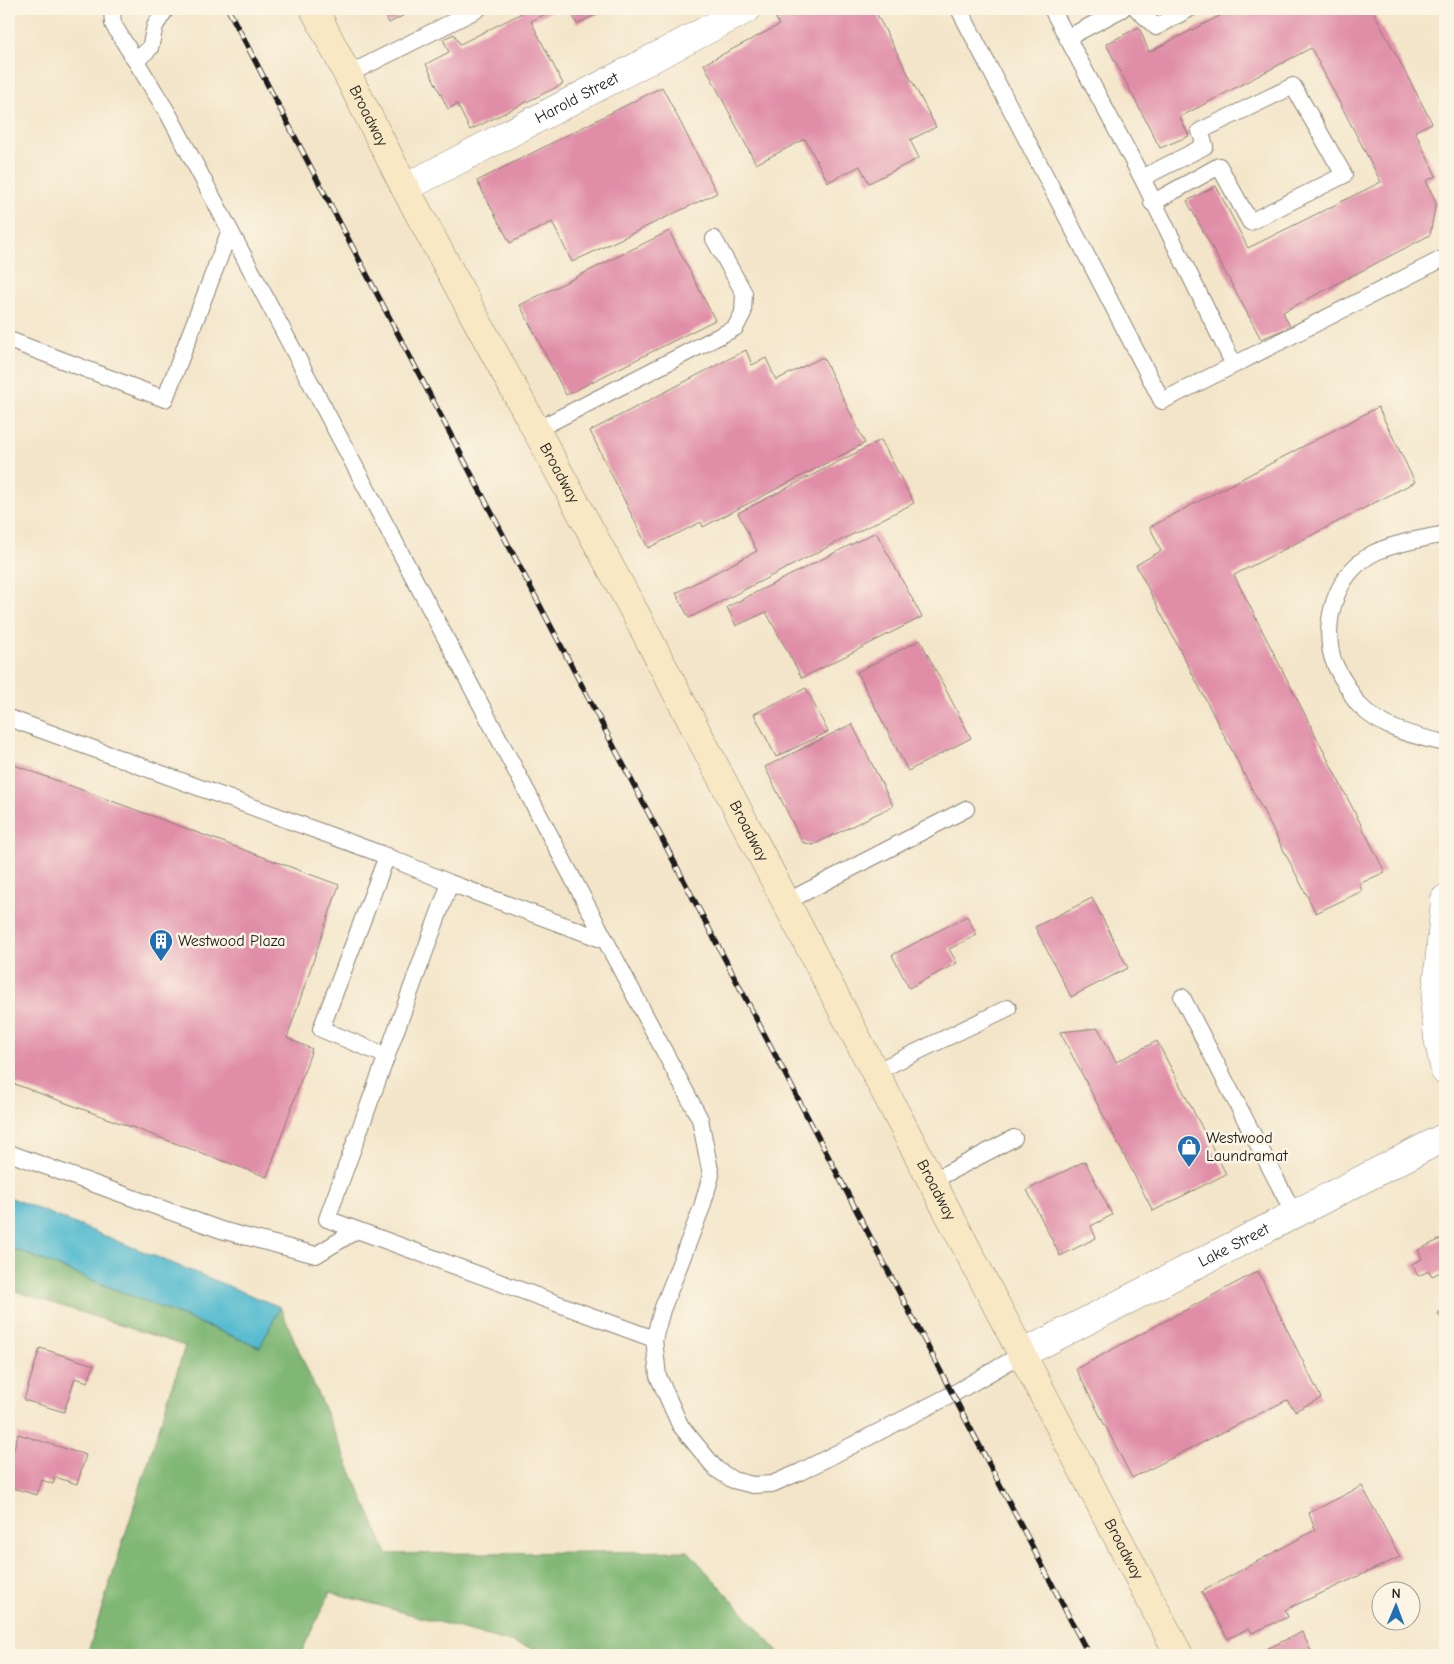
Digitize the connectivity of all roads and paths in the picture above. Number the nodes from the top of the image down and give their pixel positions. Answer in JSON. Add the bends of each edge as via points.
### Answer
{"nodes":[{"id":1,"x":112,"y":9,"type":"edge"},
{"id":2,"x":166,"y":9,"type":"edge"},
{"id":3,"x":314,"y":9,"type":"edge"},
{"id":4,"x":478,"y":9,"type":"edge"},
{"id":5,"x":747,"y":9,"type":"edge"},
{"id":6,"x":959,"y":9,"type":"edge"},
{"id":7,"x":1122,"y":9,"type":"edge"},
{"id":8,"x":1137,"y":9,"type":"edge"},
{"id":9,"x":1189,"y":9,"type":"edge"},
{"id":10,"x":1059,"y":11,"type":"edge"},
{"id":11,"x":1067,"y":38,"type":"junction"},
{"id":12,"x":137,"y":60,"type":"junction"},
{"id":13,"x":347,"y":75,"type":"junction"},
{"id":14,"x":1142,"y":178,"type":"junction"},
{"id":15,"x":405,"y":188,"type":"junction"},
{"id":16,"x":1152,"y":203,"type":"junction"},
{"id":17,"x":230,"y":230,"type":"junction"},
{"id":18,"x":714,"y":239,"type":"dead end"},
{"id":19,"x":1445,"y":260,"type":"edge"},
{"id":20,"x":9,"y":340,"type":"edge"},
{"id":21,"x":1234,"y":365,"type":"junction"},
{"id":22,"x":536,"y":430,"type":"junction"},
{"id":23,"x":1445,"y":534,"type":"edge"},
{"id":24,"x":9,"y":718,"type":"edge"},
{"id":25,"x":1445,"y":743,"type":"edge"},
{"id":26,"x":966,"y":809,"type":"dead end"},
{"id":27,"x":387,"y":856,"type":"junction"},
{"id":28,"x":450,"y":882,"type":"junction"},
{"id":29,"x":1445,"y":899,"type":"edge"},
{"id":30,"x":786,"y":902,"type":"junction"},
{"id":31,"x":604,"y":940,"type":"junction"},
{"id":32,"x":1182,"y":997,"type":"dead end"},
{"id":33,"x":1008,"y":1008,"type":"dead end"},
{"id":34,"x":387,"y":1056,"type":"junction"},
{"id":35,"x":1445,"y":1071,"type":"edge"},
{"id":36,"x":875,"y":1072,"type":"junction"},
{"id":37,"x":1445,"y":1137,"type":"edge"},
{"id":38,"x":1014,"y":1138,"type":"dead end"},
{"id":39,"x":9,"y":1153,"type":"edge"},
{"id":40,"x":932,"y":1181,"type":"junction"},
{"id":41,"x":1294,"y":1214,"type":"junction"},
{"id":42,"x":357,"y":1230,"type":"junction"},
{"id":43,"x":654,"y":1339,"type":"junction"},
{"id":44,"x":1022,"y":1354,"type":"junction"},
{"id":45,"x":1180,"y":1655,"type":"edge"}],
"edges":[{"from":1,"to":12,"type":"lane","via":[[113,24]]},
{"from":2,"to":12,"type":"lane","via":[[155,26],[150,48]]},
{"from":3,"to":13,"type":"street","name":"Broadway"},
{"from":4,"to":13,"type":"lane"},
{"from":5,"to":15,"type":"street","name":"Harold Street"},
{"from":6,"to":21,"type":"lane","via":[[1162,402]]},
{"from":7,"to":11,"type":"lane"},
{"from":8,"to":9,"type":"lane","via":[[1156,27]]},
{"from":10,"to":11,"type":"lane"},
{"from":11,"to":14,"type":"lane"},
{"from":12,"to":17,"type":"lane"},
{"from":13,"to":15,"type":"street","name":"Broadway"},
{"from":14,"to":16,"type":"lane"},
{"from":14,"to":16,"type":"lane","via":[[1204,146],[1200,131],[1293,86],[1344,175],[1250,222],[1219,166]]},
{"from":15,"to":22,"type":"street","name":"Broadway"},
{"from":16,"to":21,"type":"lane"},
{"from":17,"to":20,"type":"lane","via":[[164,399]]},
{"from":17,"to":31,"type":"lane"},
{"from":18,"to":22,"type":"lane","via":[[744,293],[743,313],[735,328]]},
{"from":19,"to":21,"type":"lane"},
{"from":22,"to":30,"type":"street","name":"Broadway"},
{"from":23,"to":25,"type":"lane","via":[[1373,553],[1356,566],[1339,589],[1328,620],[1331,654],[1359,705],[1385,725]]},
{"from":24,"to":27,"type":"lane"},
{"from":26,"to":30,"type":"lane"},
{"from":27,"to":28,"type":"lane"},
{"from":27,"to":34,"type":"lane","via":[[321,1029]]},
{"from":28,"to":31,"type":"lane"},
{"from":28,"to":34,"type":"lane"},
{"from":29,"to":35,"type":"street","via":[[1435,1009]]},
{"from":30,"to":36,"type":"street","name":"Broadway"},
{"from":31,"to":43,"type":"lane","via":[[700,1118],[711,1175]]},
{"from":32,"to":41,"type":"lane"},
{"from":33,"to":36,"type":"lane"},
{"from":34,"to":42,"type":"lane","via":[[326,1219]]},
{"from":36,"to":40,"type":"street","name":"Broadway"},
{"from":37,"to":41,"type":"street","name":"Lake Street"},
{"from":38,"to":40,"type":"lane"},
{"from":39,"to":42,"type":"lane","via":[[221,1230],[316,1255]]},
{"from":40,"to":44,"type":"street","name":"Broadway"},
{"from":41,"to":44,"type":"street","name":"Lake Street"},
{"from":42,"to":43,"type":"lane"},
{"from":43,"to":44,"type":"lane","via":[[658,1376],[680,1424],[716,1469],[733,1480],[753,1485],[772,1484],[800,1472],[953,1394]]},
{"from":44,"to":45,"type":"street","name":"Broadway"}]}
